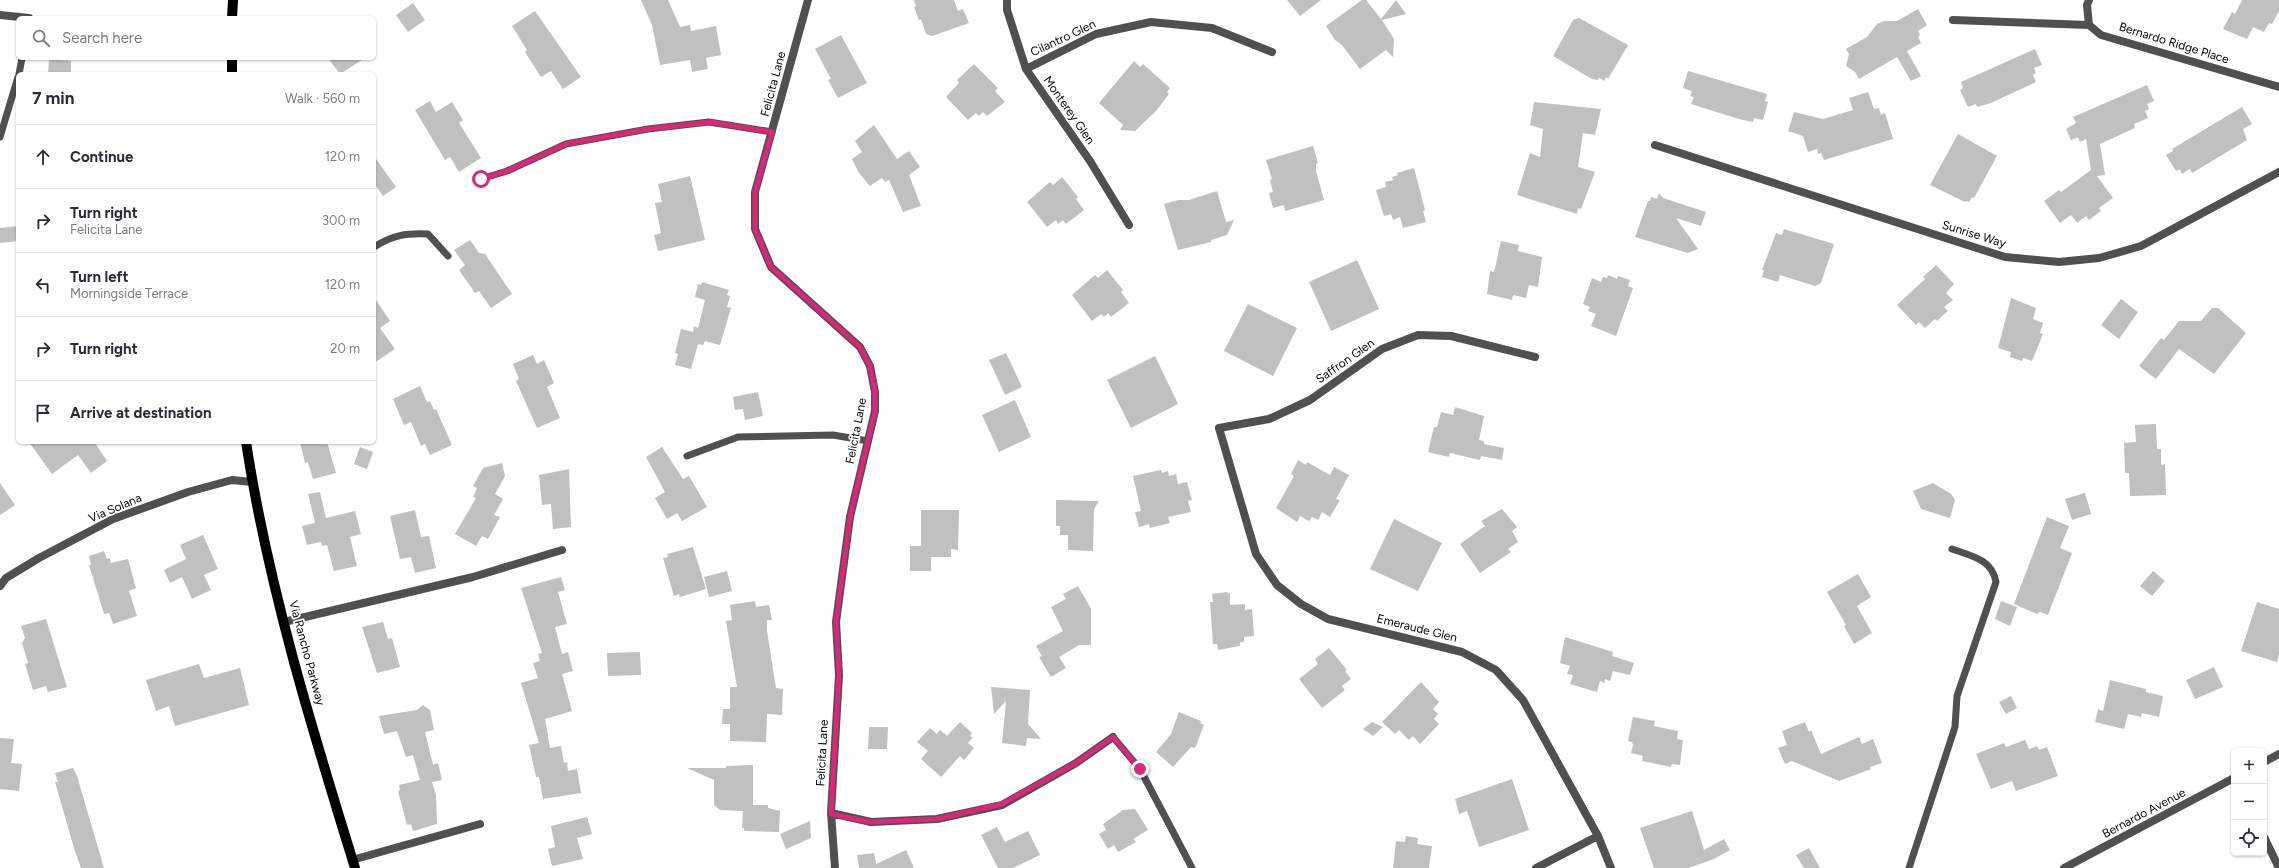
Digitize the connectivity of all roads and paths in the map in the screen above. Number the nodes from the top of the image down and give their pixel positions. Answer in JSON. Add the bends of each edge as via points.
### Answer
{"nodes":[{"id":1,"x":233,"y":0,"type":"edge"},
{"id":2,"x":808,"y":0,"type":"edge"},
{"id":3,"x":1007,"y":0,"type":"edge"},
{"id":4,"x":2089,"y":0,"type":"edge"},
{"id":5,"x":0,"y":15,"type":"edge"},
{"id":6,"x":232,"y":16,"type":"edge"},
{"id":7,"x":16,"y":17,"type":"edge"},
{"id":8,"x":1953,"y":20,"type":"dead end"},
{"id":9,"x":2089,"y":25,"type":"junction"},
{"id":10,"x":1272,"y":52,"type":"dead end"},
{"id":11,"x":22,"y":60,"type":"edge"},
{"id":12,"x":232,"y":60,"type":"edge"},
{"id":13,"x":1026,"y":69,"type":"junction"},
{"id":14,"x":19,"y":72,"type":"edge"},
{"id":15,"x":232,"y":72,"type":"edge"},
{"id":16,"x":16,"y":84,"type":"edge"},
{"id":17,"x":2279,"y":87,"type":"edge"},
{"id":18,"x":772,"y":132,"type":"junction"},
{"id":19,"x":0,"y":137,"type":"edge"},
{"id":20,"x":1655,"y":145,"type":"dead end"},
{"id":21,"x":2279,"y":172,"type":"edge"},
{"id":22,"x":481,"y":179,"type":"dead end"},
{"id":23,"x":1129,"y":226,"type":"dead end"},
{"id":24,"x":376,"y":246,"type":"edge"},
{"id":25,"x":448,"y":256,"type":"dead end"},
{"id":26,"x":1535,"y":357,"type":"dead end"},
{"id":27,"x":1220,"y":428,"type":"joint"},
{"id":28,"x":868,"y":441,"type":"junction"},
{"id":29,"x":246,"y":444,"type":"edge"},
{"id":30,"x":687,"y":456,"type":"dead end"},
{"id":31,"x":252,"y":482,"type":"junction"},
{"id":32,"x":1952,"y":549,"type":"dead end"},
{"id":33,"x":562,"y":550,"type":"dead end"},
{"id":34,"x":0,"y":586,"type":"edge"},
{"id":35,"x":284,"y":622,"type":"junction"},
{"id":36,"x":1113,"y":737,"type":"joint"},
{"id":37,"x":2279,"y":754,"type":"edge"},
{"id":38,"x":2267,"y":760,"type":"edge"},
{"id":39,"x":2231,"y":780,"type":"edge"},
{"id":40,"x":831,"y":814,"type":"junction"},
{"id":41,"x":480,"y":824,"type":"dead end"},
{"id":42,"x":1598,"y":836,"type":"junction"},
{"id":43,"x":2267,"y":843,"type":"edge"},
{"id":44,"x":353,"y":864,"type":"edge"},
{"id":45,"x":835,"y":868,"type":"edge"},
{"id":46,"x":1192,"y":868,"type":"edge"},
{"id":47,"x":1536,"y":868,"type":"edge"},
{"id":48,"x":1611,"y":868,"type":"edge"},
{"id":49,"x":1909,"y":868,"type":"edge"},
{"id":50,"x":2064,"y":868,"type":"edge"},
{"id":51,"x":2279,"y":868,"type":"edge"}],
"edges":[{"from":1,"to":6,"type":"main road"},
{"from":2,"to":18,"type":"street","name":"Felicita Lane"},
{"from":3,"to":13,"type":"street","name":"Monterey Glen","via":[[1007,10]]},
{"from":4,"to":9,"type":"street"},
{"from":5,"to":7,"type":"street"},
{"from":8,"to":9,"type":"street"},
{"from":9,"to":17,"type":"street","name":"Bernardo Ridge Place","via":[[2101,35]]},
{"from":10,"to":13,"type":"street","name":"Cilantro Glen","via":[[1212,28],[1151,22],[1096,34]]},
{"from":11,"to":14,"type":"lane"},
{"from":12,"to":15,"type":"main road"},
{"from":13,"to":23,"type":"street","name":"Monterey Glen","via":[[1090,161]]},
{"from":16,"to":19,"type":"lane"},
{"from":18,"to":22,"type":"lane","via":[[710,122],[648,129],[566,144],[507,171]]},
{"from":18,"to":28,"type":"street","name":"Felicita Lane","via":[[755,192],[755,229],[771,267],[860,347],[870,366],[875,392],[875,411]]},
{"from":20,"to":21,"type":"street","name":"Sunrise Way","via":[[2005,257],[2059,262],[2099,258],[2141,246]]},
{"from":24,"to":25,"type":"lane","via":[[406,233],[428,234]]},
{"from":26,"to":27,"type":"street","name":"Saffron Glen","via":[[1450,336],[1418,335],[1382,349],[1310,400],[1269,419]]},
{"from":27,"to":42,"type":"street","name":"Emeraude Glen","via":[[1256,554],[1277,585],[1301,604],[1328,619],[1462,652],[1496,670],[1523,700]]},
{"from":28,"to":30,"type":"lane","via":[[833,435],[738,437]]},
{"from":28,"to":40,"type":"street","name":"Felicita Lane","via":[[850,517],[836,622],[839,674]]},
{"from":29,"to":31,"type":"main road","name":"Via Rancho Parkway"},
{"from":31,"to":34,"type":"street","name":"Via Solana","via":[[224,482],[113,519],[39,558],[6,578]]},
{"from":31,"to":35,"type":"main road","name":"Via Rancho Parkway"},
{"from":32,"to":49,"type":"lane","via":[[1987,563],[1996,582],[1957,696],[1955,727]]},
{"from":33,"to":35,"type":"street","via":[[473,577]]},
{"from":35,"to":44,"type":"main road","name":"Via Rancho Parkway"},
{"from":36,"to":40,"type":"street","via":[[1076,763],[1002,804],[937,819],[870,822]]},
{"from":36,"to":46,"type":"lane","via":[[1140,769]]},
{"from":37,"to":38,"type":"street"},
{"from":39,"to":50,"type":"street","name":"Bernardo Avenue"},
{"from":40,"to":45,"type":"street","name":"Felicita Lane"},
{"from":41,"to":44,"type":"street"},
{"from":42,"to":47,"type":"street"},
{"from":42,"to":48,"type":"street","name":"Emeraude Glen"},
{"from":43,"to":51,"type":"street"}]}
